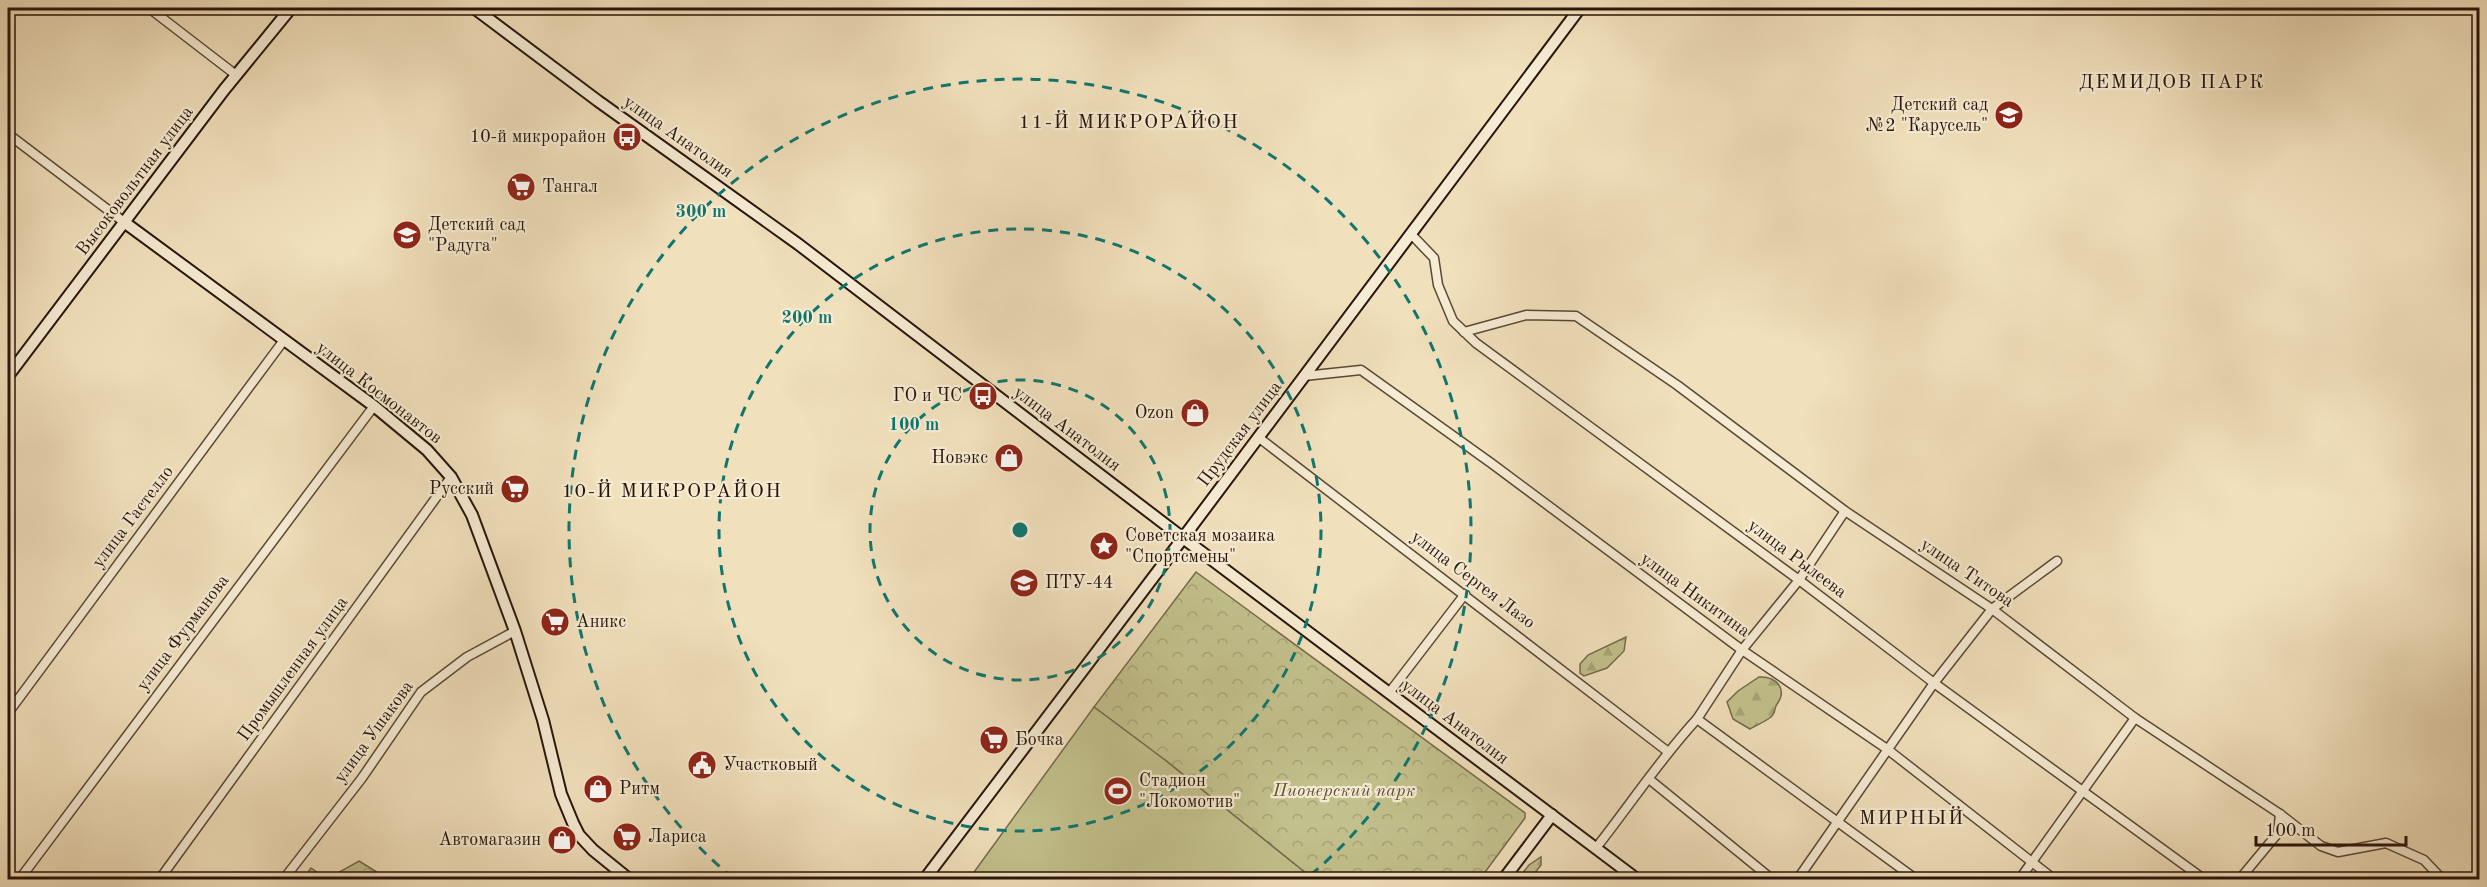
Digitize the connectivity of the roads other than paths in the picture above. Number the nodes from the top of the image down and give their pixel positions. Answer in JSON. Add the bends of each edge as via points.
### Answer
{"nodes":[{"id":1,"x":149,"y":8,"type":"edge"},
{"id":2,"x":291,"y":8,"type":"edge"},
{"id":3,"x":474,"y":8,"type":"edge"},
{"id":4,"x":1580,"y":8,"type":"edge"},
{"id":5,"x":236,"y":75,"type":"junction"},
{"id":6,"x":8,"y":134,"type":"edge"},
{"id":7,"x":124,"y":222,"type":"junction"},
{"id":8,"x":1411,"y":234,"type":"junction"},
{"id":9,"x":1464,"y":332,"type":"junction"},
{"id":10,"x":285,"y":340,"type":"junction"},
{"id":11,"x":8,"y":376,"type":"edge"},
{"id":12,"x":1304,"y":376,"type":"junction"},
{"id":13,"x":374,"y":406,"type":"junction"},
{"id":14,"x":1258,"y":437,"type":"junction"},
{"id":15,"x":451,"y":477,"type":"junction"},
{"id":16,"x":1845,"y":512,"type":"junction"},
{"id":17,"x":1183,"y":538,"type":"junction"},
{"id":18,"x":2057,"y":561,"type":"dead end"},
{"id":19,"x":1799,"y":580,"type":"junction"},
{"id":20,"x":1465,"y":594,"type":"junction"},
{"id":21,"x":1992,"y":609,"type":"junction"},
{"id":22,"x":515,"y":631,"type":"junction"},
{"id":23,"x":1742,"y":650,"type":"junction"},
{"id":24,"x":1934,"y":683,"type":"junction"},
{"id":25,"x":1389,"y":693,"type":"junction"},
{"id":26,"x":8,"y":713,"type":"edge"},
{"id":27,"x":2135,"y":718,"type":"junction"},
{"id":28,"x":1697,"y":719,"type":"junction"},
{"id":29,"x":1887,"y":749,"type":"junction"},
{"id":30,"x":1667,"y":751,"type":"junction"},
{"id":31,"x":1649,"y":779,"type":"junction"},
{"id":32,"x":2082,"y":792,"type":"junction"},
{"id":33,"x":2280,"y":814,"type":"junction"},
{"id":34,"x":1552,"y":815,"type":"junction"},
{"id":35,"x":1838,"y":823,"type":"junction"},
{"id":36,"x":1596,"y":848,"type":"junction"},
{"id":37,"x":2031,"y":862,"type":"junction"},
{"id":38,"x":19,"y":879,"type":"edge"},
{"id":39,"x":159,"y":879,"type":"edge"},
{"id":40,"x":283,"y":879,"type":"edge"},
{"id":41,"x":630,"y":879,"type":"edge"},
{"id":42,"x":924,"y":879,"type":"edge"},
{"id":43,"x":1503,"y":879,"type":"edge"},
{"id":44,"x":1638,"y":879,"type":"edge"},
{"id":45,"x":1773,"y":879,"type":"edge"},
{"id":46,"x":1797,"y":879,"type":"edge"},
{"id":47,"x":1917,"y":879,"type":"edge"},
{"id":48,"x":2019,"y":879,"type":"edge"},
{"id":49,"x":2055,"y":879,"type":"edge"},
{"id":50,"x":2205,"y":879,"type":"edge"},
{"id":51,"x":2239,"y":879,"type":"edge"},
{"id":52,"x":2443,"y":879,"type":"edge"}],
"edges":[{"from":1,"to":5,"type":"street"},
{"from":2,"to":5,"type":"street","name":"Высоковольтная улица"},
{"from":3,"to":17,"type":"street","name":"улица Анатолия","via":[[798,244]]},
{"from":4,"to":8,"type":"street","name":"Прудская улица"},
{"from":5,"to":7,"type":"street","name":"Высоковольтная улица"},
{"from":6,"to":7,"type":"street"},
{"from":7,"to":10,"type":"street","name":"улица Космонавтов"},
{"from":7,"to":11,"type":"street","name":"Высоковольтная улица"},
{"from":8,"to":9,"type":"street","name":"улица Рылеева","via":[[1434,258],[1438,285],[1453,321]]},
{"from":8,"to":12,"type":"street","name":"Прудская улица"},
{"from":9,"to":16,"type":"street","name":"улица Титова","via":[[1526,315],[1576,316],[1677,385]]},
{"from":9,"to":19,"type":"street","name":"улица Рылеева"},
{"from":10,"to":13,"type":"street","name":"улица Космонавтов"},
{"from":10,"to":26,"type":"street","name":"улица Гастелло"},
{"from":12,"to":14,"type":"street","name":"Прудская улица"},
{"from":12,"to":23,"type":"street","name":"улица Никитина","via":[[1361,370]]},
{"from":13,"to":15,"type":"street","name":"улица Космонавтов","via":[[427,450]]},
{"from":13,"to":38,"type":"street","name":"улица Фурманова"},
{"from":14,"to":17,"type":"street","name":"Прудская улица"},
{"from":14,"to":20,"type":"street","name":"улица Сергея Лазо"},
{"from":15,"to":22,"type":"street","name":"улица Космонавтов","via":[[472,515]]},
{"from":15,"to":39,"type":"street","name":"Промышленная улица"},
{"from":16,"to":19,"type":"street"},
{"from":16,"to":21,"type":"street","name":"улица Титова"},
{"from":17,"to":25,"type":"street","name":"улица Анатолия"},
{"from":17,"to":42,"type":"street","name":"Прудская улица"},
{"from":18,"to":21,"type":"street"},
{"from":19,"to":23,"type":"street"},
{"from":19,"to":24,"type":"street","name":"улица Рылеева"},
{"from":20,"to":25,"type":"street"},
{"from":20,"to":30,"type":"street","name":"улица Сергея Лазо"},
{"from":21,"to":24,"type":"street"},
{"from":21,"to":27,"type":"street","name":"улица Титова"},
{"from":22,"to":40,"type":"street","name":"улица Ушакова","via":[[467,657],[421,692],[362,778]]},
{"from":22,"to":41,"type":"street","name":"улица Космонавтов","via":[[561,794],[575,828],[592,850]]},
{"from":23,"to":28,"type":"street"},
{"from":23,"to":29,"type":"street","name":"улица Никитина"},
{"from":24,"to":29,"type":"street"},
{"from":24,"to":32,"type":"street","name":"улица Рылеева"},
{"from":25,"to":34,"type":"street","name":"улица Анатолия"},
{"from":27,"to":32,"type":"street"},
{"from":27,"to":33,"type":"street","name":"улица Титова"},
{"from":28,"to":30,"type":"street"},
{"from":28,"to":35,"type":"street"},
{"from":29,"to":35,"type":"street"},
{"from":29,"to":37,"type":"street","name":"улица Никитина"},
{"from":30,"to":31,"type":"street"},
{"from":31,"to":36,"type":"street"},
{"from":31,"to":45,"type":"street"},
{"from":32,"to":37,"type":"street"},
{"from":32,"to":50,"type":"street","name":"улица Рылеева"},
{"from":33,"to":51,"type":"street","via":[[2278,833]]},
{"from":33,"to":52,"type":"street","name":"улица Титова","via":[[2321,846],[2338,852],[2386,843],[2424,860]]},
{"from":34,"to":36,"type":"street","name":"улица Анатолия"},
{"from":34,"to":43,"type":"street"},
{"from":35,"to":46,"type":"street"},
{"from":35,"to":47,"type":"street"},
{"from":36,"to":44,"type":"street","name":"улица Анатолия"},
{"from":37,"to":48,"type":"street"},
{"from":37,"to":49,"type":"street","name":"улица Никитина"}]}
